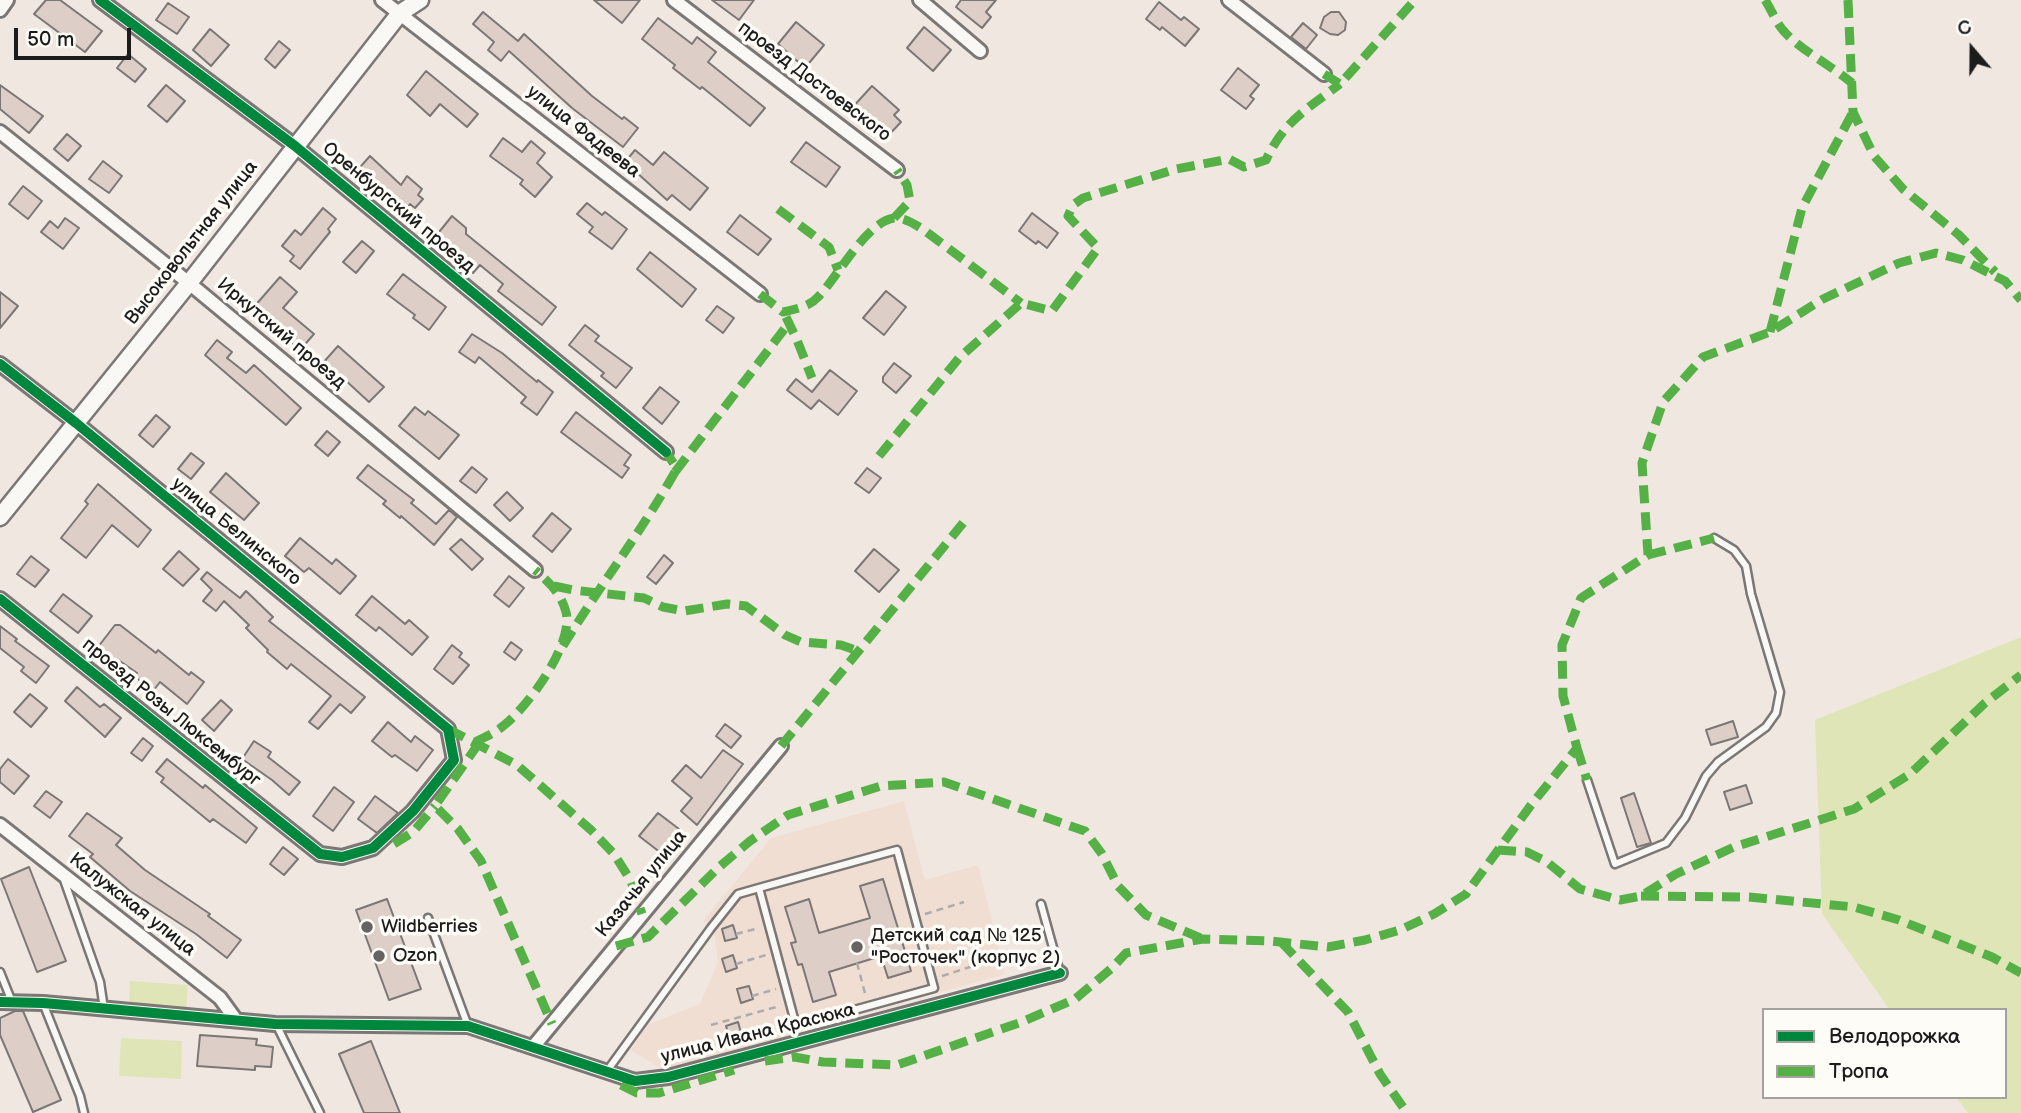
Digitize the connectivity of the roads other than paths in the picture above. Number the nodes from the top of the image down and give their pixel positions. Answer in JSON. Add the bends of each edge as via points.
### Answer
{"nodes":[{"id":1,"x":7,"y":0,"type":"edge"},
{"id":2,"x":100,"y":0,"type":"edge"},
{"id":3,"x":382,"y":0,"type":"edge"},
{"id":4,"x":420,"y":0,"type":"edge"},
{"id":5,"x":674,"y":0,"type":"edge"},
{"id":6,"x":920,"y":0,"type":"edge"},
{"id":7,"x":1229,"y":0,"type":"edge"},
{"id":8,"x":0,"y":10,"type":"edge"},
{"id":9,"x":400,"y":13,"type":"junction"},
{"id":10,"x":980,"y":51,"type":"dead end"},
{"id":11,"x":1324,"y":74,"type":"dead end"},
{"id":12,"x":0,"y":132,"type":"edge"},
{"id":13,"x":295,"y":146,"type":"junction"},
{"id":14,"x":897,"y":170,"type":"dead end"},
{"id":15,"x":188,"y":283,"type":"junction"},
{"id":16,"x":760,"y":294,"type":"dead end"},
{"id":17,"x":0,"y":364,"type":"edge"},
{"id":18,"x":76,"y":424,"type":"junction"},
{"id":19,"x":666,"y":452,"type":"dead end"},
{"id":20,"x":0,"y":517,"type":"edge"},
{"id":21,"x":1714,"y":538,"type":"dead end"},
{"id":22,"x":535,"y":570,"type":"dead end"},
{"id":23,"x":0,"y":599,"type":"edge"},
{"id":24,"x":781,"y":746,"type":"dead end"},
{"id":25,"x":1587,"y":779,"type":"dead end"},
{"id":26,"x":0,"y":825,"type":"edge"},
{"id":27,"x":320,"y":855,"type":"joint"},
{"id":28,"x":62,"y":875,"type":"junction"},
{"id":29,"x":759,"y":888,"type":"junction"},
{"id":30,"x":1041,"y":904,"type":"dead end"},
{"id":31,"x":428,"y":918,"type":"dead end"},
{"id":32,"x":0,"y":972,"type":"edge"},
{"id":33,"x":1060,"y":973,"type":"joint"},
{"id":34,"x":6,"y":1002,"type":"edge"},
{"id":35,"x":43,"y":1003,"type":"junction"},
{"id":36,"x":104,"y":1009,"type":"junction"},
{"id":37,"x":236,"y":1020,"type":"junction"},
{"id":38,"x":275,"y":1024,"type":"junction"},
{"id":39,"x":468,"y":1026,"type":"junction"},
{"id":40,"x":533,"y":1048,"type":"junction"},
{"id":41,"x":607,"y":1072,"type":"junction"},
{"id":42,"x":84,"y":1113,"type":"edge"},
{"id":43,"x":320,"y":1113,"type":"edge"}],
"edges":[{"from":1,"to":8,"type":"street"},
{"from":2,"to":13,"type":"street","name":"Оренбургский проезд"},
{"from":3,"to":9,"type":"street","name":"улица Фадеева"},
{"from":4,"to":9,"type":"street","name":"Высоковольтная улица"},
{"from":5,"to":14,"type":"street","name":"проезд Достоевского"},
{"from":6,"to":10,"type":"street"},
{"from":7,"to":11,"type":"street"},
{"from":9,"to":13,"type":"street","name":"Высоковольтная улица"},
{"from":9,"to":16,"type":"street","name":"улица Фадеева"},
{"from":12,"to":15,"type":"street","name":"Иркутский проезд"},
{"from":13,"to":15,"type":"street","name":"Высоковольтная улица"},
{"from":13,"to":19,"type":"street","name":"Оренбургский проезд"},
{"from":15,"to":18,"type":"street","name":"Высоковольтная улица"},
{"from":15,"to":22,"type":"street","name":"Иркутский проезд"},
{"from":17,"to":18,"type":"street","name":"улица Белинского"},
{"from":18,"to":20,"type":"street","name":"Высоковольтная улица"},
{"from":18,"to":27,"type":"street","name":"улица Белинского","via":[[448,729],[454,760],[413,811],[373,848],[342,857]]},
{"from":21,"to":25,"type":"lane","via":[[1734,550],[1746,566],[1780,692],[1776,713],[1766,727],[1706,776],[1685,818],[1665,843],[1615,864]]},
{"from":23,"to":27,"type":"street","name":"проезд Розы Люксембург"},
{"from":24,"to":40,"type":"street","name":"Казачья улица"},
{"from":26,"to":28,"type":"street","name":"Калужская улица"},
{"from":28,"to":36,"type":"lane","via":[[100,982]]},
{"from":28,"to":37,"type":"street","name":"Калужская улица","via":[[220,998]]},
{"from":29,"to":29,"type":"lane","via":[[796,1026],[934,988],[897,850]]},
{"from":29,"to":41,"type":"lane","via":[[738,894]]},
{"from":30,"to":33,"type":"lane"},
{"from":31,"to":39,"type":"lane"},
{"from":32,"to":34,"type":"lane"},
{"from":33,"to":41,"type":"street","name":"улица Ивана Красюка","via":[[668,1077],[635,1081]]},
{"from":34,"to":35,"type":"street","name":"улица Ивана Красюка"},
{"from":35,"to":36,"type":"street","name":"улица Ивана Красюка"},
{"from":35,"to":42,"type":"lane"},
{"from":36,"to":37,"type":"street","name":"улица Ивана Красюка"},
{"from":37,"to":38,"type":"street","name":"улица Ивана Красюка"},
{"from":38,"to":39,"type":"street","name":"улица Ивана Красюка"},
{"from":38,"to":43,"type":"lane"},
{"from":39,"to":40,"type":"street","name":"улица Ивана Красюка"},
{"from":40,"to":41,"type":"street","name":"улица Ивана Красюка"}]}
